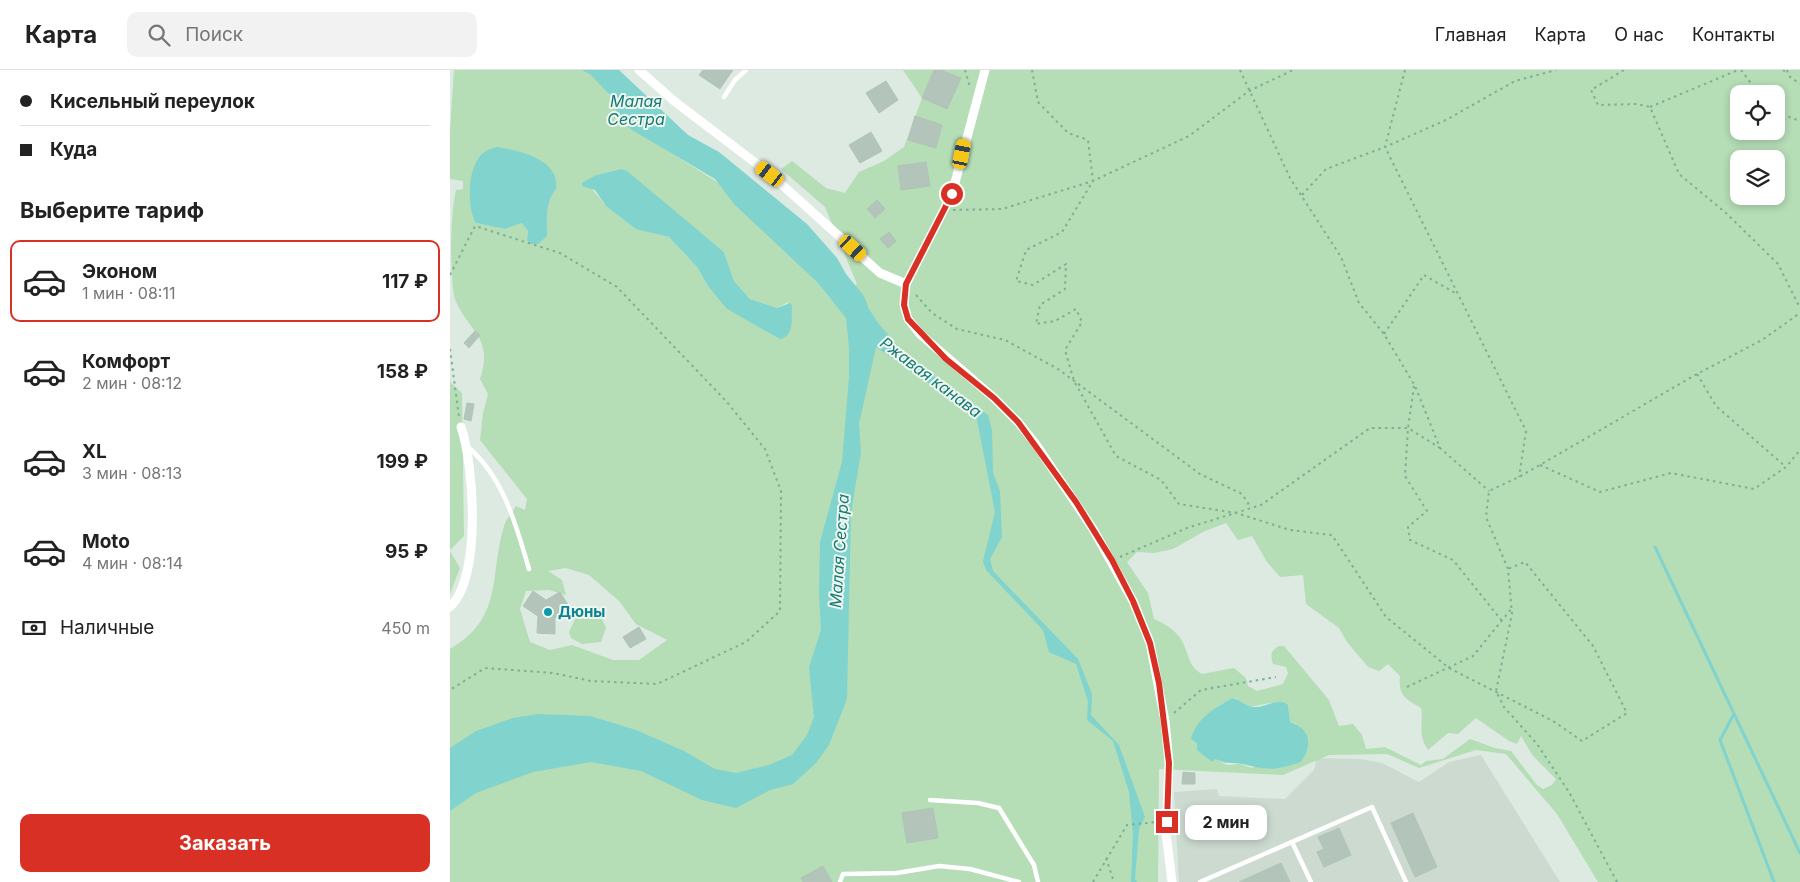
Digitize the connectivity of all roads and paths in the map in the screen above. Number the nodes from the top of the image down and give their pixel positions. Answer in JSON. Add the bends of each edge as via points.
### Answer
{"nodes":[{"id":1,"x":639,"y":70,"type":"edge"},
{"id":2,"x":746,"y":70,"type":"edge"},
{"id":3,"x":984,"y":70,"type":"edge"},
{"id":4,"x":1032,"y":70,"type":"edge"},
{"id":5,"x":1240,"y":70,"type":"edge"},
{"id":6,"x":1293,"y":70,"type":"edge"},
{"id":7,"x":1405,"y":70,"type":"edge"},
{"id":8,"x":1556,"y":70,"type":"edge"},
{"id":9,"x":1624,"y":70,"type":"edge"},
{"id":10,"x":1740,"y":70,"type":"edge"},
{"id":11,"x":1785,"y":70,"type":"edge"},
{"id":12,"x":1800,"y":84,"type":"edge"},
{"id":13,"x":1752,"y":85,"type":"edge"},
{"id":14,"x":1249,"y":91,"type":"junction"},
{"id":15,"x":724,"y":97,"type":"dead end"},
{"id":16,"x":1650,"y":107,"type":"junction"},
{"id":17,"x":1785,"y":115,"type":"edge"},
{"id":18,"x":1800,"y":121,"type":"edge"},
{"id":19,"x":1385,"y":147,"type":"junction"},
{"id":20,"x":1093,"y":181,"type":"junction"},
{"id":21,"x":1302,"y":194,"type":"junction"},
{"id":22,"x":944,"y":210,"type":"junction"},
{"id":23,"x":450,"y":275,"type":"edge"},
{"id":24,"x":906,"y":284,"type":"junction"},
{"id":25,"x":1458,"y":295,"type":"junction"},
{"id":26,"x":1800,"y":308,"type":"edge"},
{"id":27,"x":1800,"y":313,"type":"edge"},
{"id":28,"x":1384,"y":334,"type":"junction"},
{"id":29,"x":450,"y":349,"type":"edge"},
{"id":30,"x":1697,"y":374,"type":"junction"},
{"id":31,"x":1074,"y":381,"type":"junction"},
{"id":32,"x":1414,"y":386,"type":"junction"},
{"id":33,"x":461,"y":427,"type":"joint"},
{"id":34,"x":1408,"y":428,"type":"junction"},
{"id":35,"x":468,"y":447,"type":"junction"},
{"id":36,"x":1440,"y":448,"type":"junction"},
{"id":37,"x":1800,"y":450,"type":"edge"},
{"id":38,"x":1540,"y":465,"type":"junction"},
{"id":39,"x":1786,"y":467,"type":"junction"},
{"id":40,"x":1519,"y":477,"type":"junction"},
{"id":41,"x":1488,"y":491,"type":"junction"},
{"id":42,"x":1251,"y":508,"type":"junction"},
{"id":43,"x":1236,"y":513,"type":"junction"},
{"id":44,"x":1112,"y":560,"type":"junction"},
{"id":45,"x":530,"y":568,"type":"dead end"},
{"id":46,"x":1508,"y":569,"type":"junction"},
{"id":47,"x":450,"y":607,"type":"edge"},
{"id":48,"x":1512,"y":608,"type":"junction"},
{"id":49,"x":1502,"y":621,"type":"junction"},
{"id":50,"x":1449,"y":668,"type":"junction"},
{"id":51,"x":1276,"y":677,"type":"dead end"},
{"id":52,"x":1407,"y":688,"type":"dead end"},
{"id":53,"x":450,"y":690,"type":"edge"},
{"id":54,"x":1496,"y":690,"type":"junction"},
{"id":55,"x":1165,"y":721,"type":"junction"},
{"id":56,"x":930,"y":800,"type":"dead end"},
{"id":57,"x":1167,"y":822,"type":"junction"},
{"id":58,"x":1292,"y":842,"type":"junction"},
{"id":59,"x":1106,"y":858,"type":"junction"},
{"id":60,"x":840,"y":882,"type":"edge"},
{"id":61,"x":1019,"y":882,"type":"edge"},
{"id":62,"x":1038,"y":882,"type":"edge"},
{"id":63,"x":1093,"y":882,"type":"edge"},
{"id":64,"x":1114,"y":882,"type":"edge"},
{"id":65,"x":1172,"y":882,"type":"edge"},
{"id":66,"x":1201,"y":882,"type":"edge"},
{"id":67,"x":1311,"y":882,"type":"edge"},
{"id":68,"x":1406,"y":882,"type":"edge"},
{"id":69,"x":1617,"y":882,"type":"edge"}],
"edges":[{"from":1,"to":24,"type":"street","via":[[674,101],[770,174],[880,273]]},
{"from":2,"to":15,"type":"lane","via":[[734,80]]},
{"from":3,"to":22,"type":"street","via":[[959,173]]},
{"from":4,"to":20,"type":"path","via":[[1038,102],[1068,133],[1088,140]]},
{"from":5,"to":14,"type":"path"},
{"from":6,"to":14,"type":"path"},
{"from":7,"to":19,"type":"path"},
{"from":8,"to":19,"type":"path","via":[[1515,81],[1446,120]]},
{"from":9,"to":16,"type":"path","via":[[1591,90],[1598,105]]},
{"from":10,"to":13,"type":"path"},
{"from":10,"to":16,"type":"path"},
{"from":11,"to":12,"type":"path"},
{"from":14,"to":20,"type":"path","via":[[1189,136]]},
{"from":14,"to":21,"type":"path","via":[[1290,178]]},
{"from":16,"to":26,"type":"path","via":[[1679,174],[1726,212],[1778,264]]},
{"from":17,"to":18,"type":"path"},
{"from":19,"to":21,"type":"path","via":[[1326,169]]},
{"from":19,"to":25,"type":"path"},
{"from":20,"to":22,"type":"path","via":[[1002,209]]},
{"from":20,"to":31,"type":"path","via":[[1062,232],[1026,250],[1016,282],[1032,285],[1066,264],[1065,289],[1040,305],[1036,324],[1055,321],[1076,309],[1082,322],[1065,350]]},
{"from":21,"to":28,"type":"path","via":[[1341,256],[1359,303]]},
{"from":22,"to":24,"type":"street"},
{"from":23,"to":53,"type":"path","via":[[475,226],[560,253],[617,287],[726,402],[766,450],[781,491],[782,556],[780,611],[746,642],[657,684],[591,681],[554,673],[485,668]]},
{"from":24,"to":31,"type":"path","via":[[932,313],[957,329],[1005,340]]},
{"from":24,"to":44,"type":"street","via":[[904,305],[908,319],[946,359],[1018,422],[1076,502]]},
{"from":25,"to":28,"type":"path","via":[[1424,275]]},
{"from":25,"to":40,"type":"path","via":[[1526,431]]},
{"from":27,"to":30,"type":"path","via":[[1762,340]]},
{"from":28,"to":32,"type":"path"},
{"from":29,"to":33,"type":"path"},
{"from":30,"to":38,"type":"path"},
{"from":30,"to":39,"type":"path","via":[[1716,406]]},
{"from":31,"to":42,"type":"path","via":[[1200,474],[1242,494]]},
{"from":31,"to":43,"type":"path","via":[[1116,456],[1161,480],[1179,504]]},
{"from":32,"to":34,"type":"path"},
{"from":32,"to":36,"type":"path"},
{"from":33,"to":35,"type":"street"},
{"from":34,"to":36,"type":"path"},
{"from":34,"to":42,"type":"path","via":[[1370,428],[1261,506]]},
{"from":34,"to":49,"type":"path","via":[[1405,476],[1427,511],[1408,527],[1410,540],[1453,560]]},
{"from":35,"to":45,"type":"lane","via":[[479,456],[511,506]]},
{"from":35,"to":47,"type":"street","via":[[472,543],[468,576]]},
{"from":36,"to":41,"type":"path"},
{"from":37,"to":39,"type":"path"},
{"from":38,"to":39,"type":"path","via":[[1600,492],[1671,473],[1754,489]]},
{"from":38,"to":40,"type":"path"},
{"from":40,"to":41,"type":"path"},
{"from":41,"to":46,"type":"path","via":[[1486,516]]},
{"from":42,"to":43,"type":"path"},
{"from":43,"to":44,"type":"path","via":[[1187,528]]},
{"from":43,"to":50,"type":"path","via":[[1290,530],[1332,535],[1386,617]]},
{"from":44,"to":55,"type":"street","via":[[1150,643]]},
{"from":46,"to":48,"type":"path"},
{"from":46,"to":54,"type":"path","via":[[1525,562],[1593,646],[1627,713],[1582,740]]},
{"from":48,"to":49,"type":"path"},
{"from":48,"to":54,"type":"path"},
{"from":49,"to":50,"type":"path","via":[[1473,656]]},
{"from":50,"to":52,"type":"path"},
{"from":50,"to":54,"type":"path"},
{"from":51,"to":55,"type":"path","via":[[1201,690]]},
{"from":54,"to":69,"type":"path","via":[[1504,706],[1537,744],[1569,792]]},
{"from":55,"to":57,"type":"street","via":[[1169,763]]},
{"from":56,"to":62,"type":"lane","via":[[978,803],[999,808],[1034,865]]},
{"from":57,"to":59,"type":"path","via":[[1127,825]]},
{"from":57,"to":65,"type":"street"},
{"from":58,"to":66,"type":"lane"},
{"from":58,"to":67,"type":"lane"},
{"from":58,"to":68,"type":"lane","via":[[1372,807]]},
{"from":59,"to":63,"type":"path"},
{"from":59,"to":64,"type":"path"},
{"from":60,"to":61,"type":"lane","via":[[843,874],[897,873],[940,866],[970,868]]}]}
